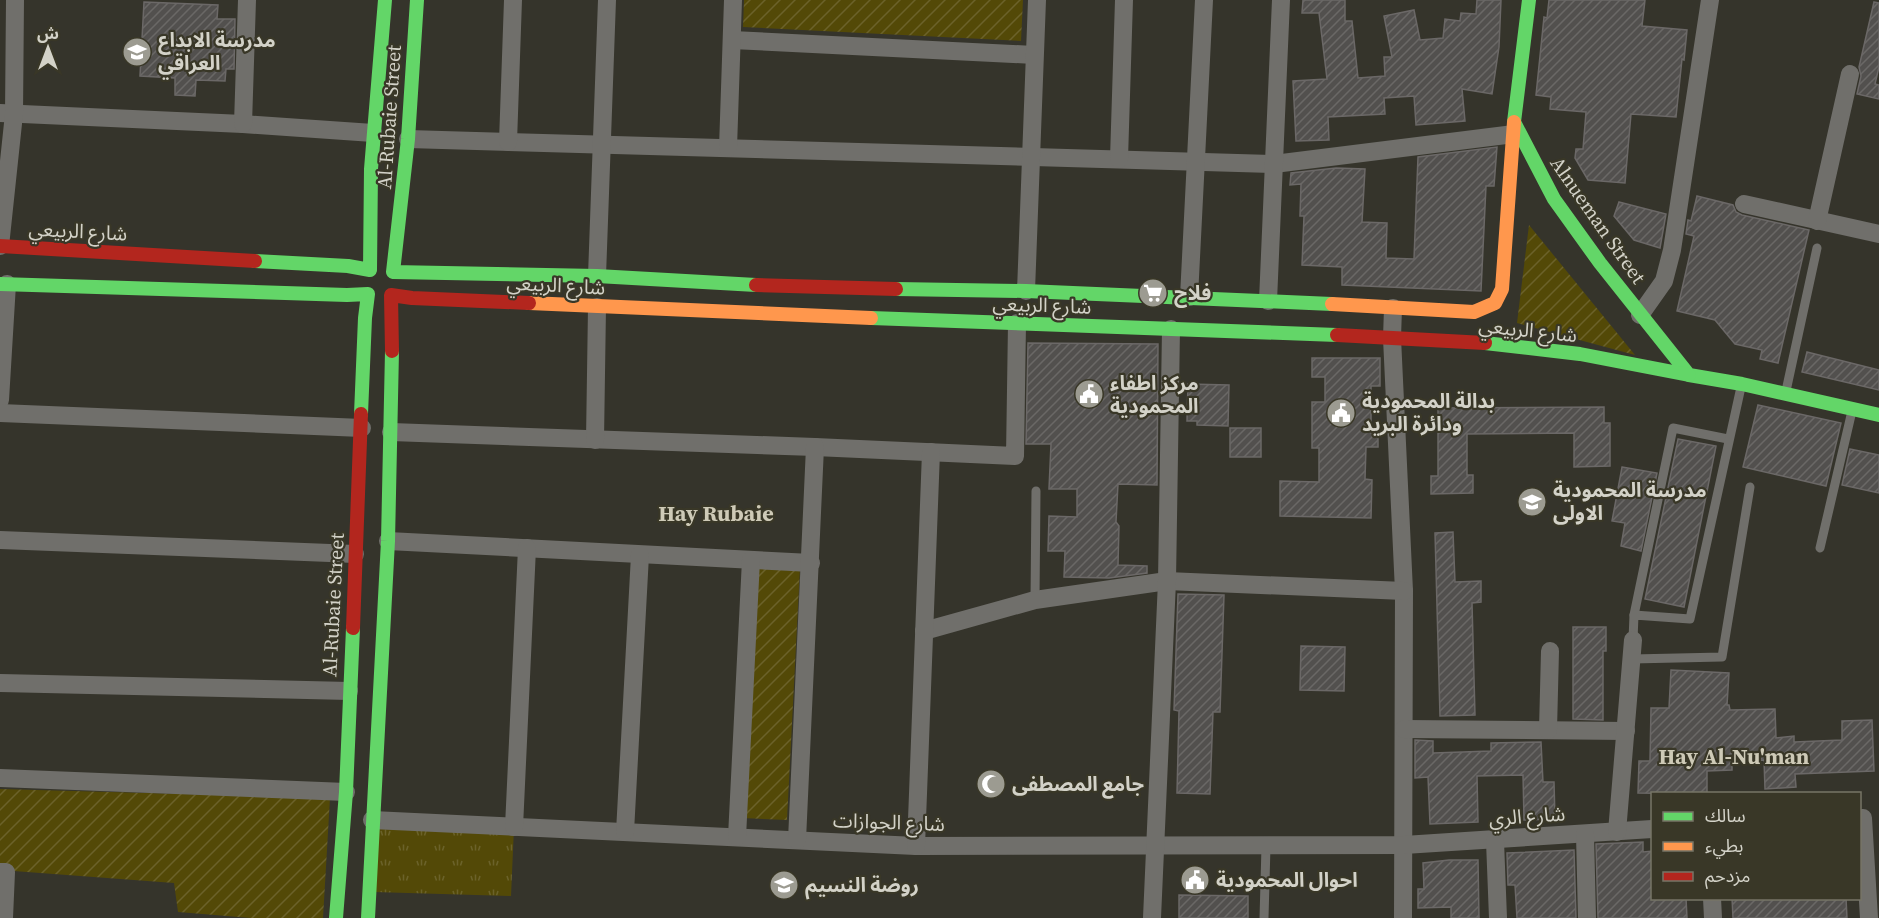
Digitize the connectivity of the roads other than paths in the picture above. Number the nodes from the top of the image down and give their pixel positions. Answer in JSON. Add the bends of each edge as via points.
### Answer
{"nodes":[{"id":1,"x":15,"y":0,"type":"edge"},
{"id":2,"x":247,"y":0,"type":"edge"},
{"id":3,"x":385,"y":0,"type":"edge"},
{"id":4,"x":417,"y":0,"type":"edge"},
{"id":5,"x":513,"y":0,"type":"edge"},
{"id":6,"x":607,"y":0,"type":"edge"},
{"id":7,"x":733,"y":0,"type":"edge"},
{"id":8,"x":1037,"y":0,"type":"edge"},
{"id":9,"x":1124,"y":0,"type":"edge"},
{"id":10,"x":1204,"y":0,"type":"edge"},
{"id":11,"x":1281,"y":0,"type":"edge"},
{"id":12,"x":1529,"y":0,"type":"edge"},
{"id":13,"x":1710,"y":0,"type":"edge"},
{"id":14,"x":732,"y":40,"type":"junction"},
{"id":15,"x":1034,"y":56,"type":"junction"},
{"id":16,"x":1850,"y":74,"type":"dead end"},
{"id":17,"x":7,"y":114,"type":"edge"},
{"id":18,"x":243,"y":124,"type":"junction"},
{"id":19,"x":1514,"y":128,"type":"junction"},
{"id":20,"x":373,"y":133,"type":"junction"},
{"id":21,"x":408,"y":139,"type":"junction"},
{"id":22,"x":508,"y":142,"type":"junction"},
{"id":23,"x":602,"y":144,"type":"junction"},
{"id":24,"x":728,"y":148,"type":"junction"},
{"id":25,"x":1030,"y":157,"type":"junction"},
{"id":26,"x":1119,"y":159,"type":"junction"},
{"id":27,"x":1196,"y":161,"type":"junction"},
{"id":28,"x":1274,"y":164,"type":"junction"},
{"id":29,"x":1744,"y":204,"type":"dead end"},
{"id":30,"x":1817,"y":220,"type":"junction"},
{"id":31,"x":1879,"y":234,"type":"edge"},
{"id":32,"x":0,"y":246,"type":"edge"},
{"id":33,"x":368,"y":247,"type":"junction"},
{"id":34,"x":397,"y":248,"type":"junction"},
{"id":35,"x":1817,"y":248,"type":"dead end"},
{"id":36,"x":348,"y":266,"type":"junction"},
{"id":37,"x":370,"y":270,"type":"junction"},
{"id":38,"x":412,"y":271,"type":"junction"},
{"id":39,"x":393,"y":272,"type":"junction"},
{"id":40,"x":597,"y":276,"type":"junction"},
{"id":41,"x":4,"y":284,"type":"edge"},
{"id":42,"x":788,"y":287,"type":"junction"},
{"id":43,"x":828,"y":288,"type":"junction"},
{"id":44,"x":1026,"y":291,"type":"junction"},
{"id":45,"x":368,"y":294,"type":"junction"},
{"id":46,"x":347,"y":295,"type":"junction"},
{"id":47,"x":391,"y":295,"type":"junction"},
{"id":48,"x":1189,"y":297,"type":"junction"},
{"id":49,"x":412,"y":298,"type":"junction"},
{"id":50,"x":1268,"y":301,"type":"junction"},
{"id":51,"x":597,"y":307,"type":"junction"},
{"id":52,"x":1393,"y":308,"type":"junction"},
{"id":53,"x":783,"y":315,"type":"junction"},
{"id":54,"x":1640,"y":315,"type":"junction"},
{"id":55,"x":826,"y":317,"type":"junction"},
{"id":56,"x":365,"y":318,"type":"junction"},
{"id":57,"x":393,"y":320,"type":"junction"},
{"id":58,"x":1017,"y":323,"type":"junction"},
{"id":59,"x":1171,"y":329,"type":"junction"},
{"id":60,"x":1392,"y":338,"type":"junction"},
{"id":61,"x":1689,"y":375,"type":"junction"},
{"id":62,"x":1742,"y":384,"type":"junction"},
{"id":63,"x":1785,"y":393,"type":"junction"},
{"id":64,"x":0,"y":400,"type":"edge"},
{"id":65,"x":1853,"y":409,"type":"junction"},
{"id":66,"x":0,"y":413,"type":"edge"},
{"id":67,"x":1879,"y":415,"type":"edge"},
{"id":68,"x":362,"y":428,"type":"junction"},
{"id":69,"x":391,"y":432,"type":"junction"},
{"id":70,"x":1728,"y":439,"type":"junction"},
{"id":71,"x":595,"y":440,"type":"junction"},
{"id":72,"x":815,"y":447,"type":"junction"},
{"id":73,"x":931,"y":452,"type":"junction"},
{"id":74,"x":1750,"y":487,"type":"dead end"},
{"id":75,"x":1036,"y":491,"type":"dead end"},
{"id":76,"x":0,"y":540,"type":"edge"},
{"id":77,"x":388,"y":541,"type":"junction"},
{"id":78,"x":527,"y":548,"type":"junction"},
{"id":79,"x":1820,"y":548,"type":"dead end"},
{"id":80,"x":356,"y":554,"type":"junction"},
{"id":81,"x":640,"y":555,"type":"junction"},
{"id":82,"x":751,"y":560,"type":"junction"},
{"id":83,"x":811,"y":563,"type":"junction"},
{"id":84,"x":1167,"y":581,"type":"junction"},
{"id":85,"x":1404,"y":591,"type":"junction"},
{"id":86,"x":1035,"y":600,"type":"junction"},
{"id":87,"x":1634,"y":615,"type":"junction"},
{"id":88,"x":924,"y":631,"type":"junction"},
{"id":89,"x":1633,"y":640,"type":"joint"},
{"id":90,"x":1550,"y":651,"type":"dead end"},
{"id":91,"x":1632,"y":659,"type":"junction"},
{"id":92,"x":0,"y":683,"type":"edge"},
{"id":93,"x":349,"y":691,"type":"junction"},
{"id":94,"x":1404,"y":729,"type":"junction"},
{"id":95,"x":1548,"y":730,"type":"junction"},
{"id":96,"x":1626,"y":731,"type":"junction"},
{"id":97,"x":346,"y":773,"type":"junction"},
{"id":98,"x":375,"y":774,"type":"junction"},
{"id":99,"x":0,"y":778,"type":"edge"},
{"id":100,"x":346,"y":792,"type":"junction"},
{"id":101,"x":345,"y":811,"type":"junction"},
{"id":102,"x":372,"y":816,"type":"junction"},
{"id":103,"x":1867,"y":818,"type":"edge"},
{"id":104,"x":514,"y":827,"type":"junction"},
{"id":105,"x":1651,"y":829,"type":"edge"},
{"id":106,"x":625,"y":832,"type":"junction"},
{"id":107,"x":1617,"y":832,"type":"junction"},
{"id":108,"x":1585,"y":834,"type":"junction"},
{"id":109,"x":737,"y":837,"type":"junction"},
{"id":110,"x":797,"y":840,"type":"junction"},
{"id":111,"x":1495,"y":841,"type":"junction"},
{"id":112,"x":1404,"y":845,"type":"junction"},
{"id":113,"x":916,"y":846,"type":"junction"},
{"id":114,"x":1154,"y":846,"type":"junction"},
{"id":115,"x":1266,"y":846,"type":"junction"},
{"id":116,"x":0,"y":872,"type":"edge"},
{"id":117,"x":1712,"y":900,"type":"edge"},
{"id":118,"x":4,"y":918,"type":"edge"},
{"id":119,"x":336,"y":918,"type":"edge"},
{"id":120,"x":368,"y":918,"type":"edge"},
{"id":121,"x":1152,"y":918,"type":"edge"},
{"id":122,"x":1264,"y":918,"type":"edge"},
{"id":123,"x":1402,"y":918,"type":"edge"},
{"id":124,"x":1498,"y":918,"type":"edge"},
{"id":125,"x":1587,"y":918,"type":"edge"},
{"id":126,"x":1713,"y":918,"type":"edge"},
{"id":127,"x":1869,"y":918,"type":"edge"}],
"edges":[{"from":1,"to":17,"type":"street"},
{"from":2,"to":18,"type":"street"},
{"from":3,"to":20,"type":"street","name":"Al-Rubaie Street"},
{"from":4,"to":21,"type":"street","name":"Al-Rubaie Street"},
{"from":5,"to":22,"type":"street"},
{"from":6,"to":23,"type":"street"},
{"from":7,"to":14,"type":"street"},
{"from":8,"to":15,"type":"street"},
{"from":9,"to":26,"type":"street"},
{"from":10,"to":27,"type":"street"},
{"from":11,"to":28,"type":"street"},
{"from":12,"to":19,"type":"street"},
{"from":13,"to":54,"type":"street","via":[[1672,250],[1664,280]]},
{"from":14,"to":15,"type":"street"},
{"from":14,"to":24,"type":"street"},
{"from":15,"to":25,"type":"street"},
{"from":16,"to":30,"type":"street"},
{"from":17,"to":18,"type":"street"},
{"from":17,"to":32,"type":"street"},
{"from":18,"to":20,"type":"street"},
{"from":19,"to":28,"type":"street"},
{"from":19,"to":52,"type":"street","name":"شارع الربيعي","via":[[1499,299],[1491,307],[1474,312]]},
{"from":19,"to":54,"type":"street","name":"Alnueman Street","via":[[1554,199]]},
{"from":20,"to":33,"type":"street","name":"Al-Rubaie Street"},
{"from":21,"to":22,"type":"street"},
{"from":21,"to":34,"type":"street","name":"Al-Rubaie Street"},
{"from":22,"to":23,"type":"street"},
{"from":23,"to":24,"type":"street"},
{"from":23,"to":40,"type":"street"},
{"from":24,"to":25,"type":"street"},
{"from":25,"to":26,"type":"street"},
{"from":25,"to":44,"type":"street"},
{"from":26,"to":27,"type":"street"},
{"from":27,"to":28,"type":"street"},
{"from":27,"to":48,"type":"street"},
{"from":28,"to":50,"type":"street"},
{"from":29,"to":30,"type":"street"},
{"from":30,"to":31,"type":"street"},
{"from":32,"to":36,"type":"street","name":"شارع الربيعي"},
{"from":33,"to":34,"type":"street","via":[[373,257],[381,261],[390,259]]},
{"from":33,"to":36,"type":"street","via":[[360,259]]},
{"from":33,"to":37,"type":"street","name":"Al-Rubaie Street"},
{"from":34,"to":38,"type":"street"},
{"from":34,"to":39,"type":"street","name":"Al-Rubaie Street"},
{"from":35,"to":63,"type":"lane"},
{"from":36,"to":37,"type":"street","name":"شارع الربيعي"},
{"from":36,"to":46,"type":"street","via":[[359,273],[362,281],[358,289]]},
{"from":37,"to":39,"type":"street","via":[[379,266]]},
{"from":37,"to":45,"type":"street","name":"Al-Rubaie Street","via":[[364,284]]},
{"from":38,"to":39,"type":"street","name":"شارع الربيعي"},
{"from":38,"to":40,"type":"street","name":"شارع الربيعي"},
{"from":38,"to":49,"type":"street","via":[[403,276],[400,284]]},
{"from":39,"to":47,"type":"street","name":"Al-Rubaie Street","via":[[397,287]]},
{"from":40,"to":42,"type":"street","name":"شارع الربيعي"},
{"from":41,"to":46,"type":"street"},
{"from":41,"to":64,"type":"street"},
{"from":42,"to":43,"type":"street","name":"شارع الربيعي"},
{"from":42,"to":53,"type":"street","via":[[797,292],[800,304],[795,311]]},
{"from":43,"to":44,"type":"street","name":"شارع الربيعي"},
{"from":43,"to":55,"type":"street","via":[[818,293],[814,301],[816,309]]},
{"from":44,"to":48,"type":"street","name":"شارع الربيعي"},
{"from":45,"to":46,"type":"street"},
{"from":45,"to":47,"type":"street","via":[[377,299]]},
{"from":45,"to":56,"type":"street","name":"Al-Rubaie Street"},
{"from":46,"to":56,"type":"street","via":[[359,303]]},
{"from":47,"to":49,"type":"street","name":"شارع الربيعي"},
{"from":47,"to":57,"type":"street","name":"Al-Rubaie Street"},
{"from":48,"to":50,"type":"street","name":"شارع الربيعي"},
{"from":49,"to":51,"type":"street","name":"شارع الربيعي"},
{"from":49,"to":57,"type":"street","via":[[399,306]]},
{"from":50,"to":52,"type":"street","name":"شارع الربيعي"},
{"from":51,"to":53,"type":"street","name":"شارع الربيعي"},
{"from":51,"to":71,"type":"street"},
{"from":52,"to":60,"type":"street"},
{"from":53,"to":55,"type":"street","name":"شارع الربيعي"},
{"from":54,"to":61,"type":"street","name":"Alnueman Street"},
{"from":55,"to":58,"type":"street","name":"شارع الربيعي"},
{"from":56,"to":57,"type":"street","via":[[373,307],[381,305],[389,309]]},
{"from":56,"to":68,"type":"street","name":"Al-Rubaie Street"},
{"from":57,"to":69,"type":"street","name":"Al-Rubaie Street"},
{"from":58,"to":59,"type":"street","name":"شارع الربيعي"},
{"from":58,"to":73,"type":"street","via":[[1015,456]]},
{"from":59,"to":60,"type":"street","name":"شارع الربيعي"},
{"from":59,"to":84,"type":"street"},
{"from":60,"to":61,"type":"street","name":"شارع الربيعي","via":[[1539,348]]},
{"from":60,"to":85,"type":"street"},
{"from":61,"to":62,"type":"street","name":"شارع الربيعي"},
{"from":62,"to":63,"type":"street","name":"شارع الربيعي"},
{"from":62,"to":70,"type":"lane"},
{"from":63,"to":65,"type":"street","name":"شارع الربيعي"},
{"from":65,"to":67,"type":"street","name":"شارع الربيعي"},
{"from":65,"to":79,"type":"lane"},
{"from":66,"to":68,"type":"street"},
{"from":68,"to":80,"type":"street","name":"Al-Rubaie Street"},
{"from":69,"to":71,"type":"street"},
{"from":69,"to":77,"type":"street","name":"Al-Rubaie Street"},
{"from":70,"to":87,"type":"lane","via":[[1690,620]]},
{"from":70,"to":87,"type":"lane","via":[[1673,428]]},
{"from":71,"to":72,"type":"street"},
{"from":72,"to":73,"type":"street"},
{"from":72,"to":83,"type":"street"},
{"from":73,"to":88,"type":"street"},
{"from":74,"to":91,"type":"lane","via":[[1722,657]]},
{"from":75,"to":86,"type":"lane"},
{"from":76,"to":80,"type":"street"},
{"from":77,"to":78,"type":"street"},
{"from":77,"to":98,"type":"street","name":"Al-Rubaie Street"},
{"from":78,"to":81,"type":"street"},
{"from":78,"to":104,"type":"street"},
{"from":80,"to":93,"type":"street","name":"Al-Rubaie Street"},
{"from":81,"to":82,"type":"street"},
{"from":81,"to":106,"type":"street"},
{"from":82,"to":83,"type":"street"},
{"from":82,"to":109,"type":"street"},
{"from":83,"to":110,"type":"street"},
{"from":84,"to":85,"type":"street"},
{"from":84,"to":86,"type":"street"},
{"from":84,"to":114,"type":"street"},
{"from":85,"to":94,"type":"street"},
{"from":86,"to":88,"type":"street"},
{"from":87,"to":89,"type":"lane"},
{"from":88,"to":113,"type":"street"},
{"from":89,"to":91,"type":"street"},
{"from":90,"to":95,"type":"street"},
{"from":91,"to":96,"type":"street"},
{"from":92,"to":93,"type":"street"},
{"from":93,"to":97,"type":"street","name":"Al-Rubaie Street"},
{"from":94,"to":95,"type":"street"},
{"from":94,"to":112,"type":"street"},
{"from":95,"to":96,"type":"street"},
{"from":96,"to":107,"type":"street"},
{"from":97,"to":98,"type":"street","via":[[351,783],[359,787],[368,784]]},
{"from":97,"to":100,"type":"street","name":"Al-Rubaie Street"},
{"from":98,"to":102,"type":"street","name":"Al-Rubaie Street"},
{"from":99,"to":100,"type":"street"},
{"from":100,"to":101,"type":"street","name":"Al-Rubaie Street"},
{"from":101,"to":102,"type":"street","via":[[351,801],[360,798],[368,802]]},
{"from":101,"to":119,"type":"street","name":"Al-Rubaie Street"},
{"from":102,"to":104,"type":"street","name":"شارع الجوازات"},
{"from":102,"to":120,"type":"street","name":"Al-Rubaie Street"},
{"from":103,"to":127,"type":"street"},
{"from":104,"to":106,"type":"street","name":"شارع الجوازات"},
{"from":105,"to":107,"type":"street","name":"شارع الري"},
{"from":106,"to":109,"type":"street","name":"شارع الجوازات"},
{"from":107,"to":108,"type":"street","name":"شارع الري"},
{"from":108,"to":111,"type":"street","name":"شارع الري"},
{"from":108,"to":125,"type":"street"},
{"from":109,"to":110,"type":"street","name":"شارع الجوازات"},
{"from":110,"to":113,"type":"street","name":"شارع الجوازات"},
{"from":111,"to":112,"type":"street","name":"شارع الري"},
{"from":111,"to":124,"type":"street"},
{"from":112,"to":115,"type":"street","name":"شارع الجوازات"},
{"from":112,"to":123,"type":"street"},
{"from":113,"to":114,"type":"street","name":"شارع الجوازات"},
{"from":114,"to":115,"type":"street","name":"شارع الجوازات"},
{"from":114,"to":121,"type":"street"},
{"from":115,"to":122,"type":"lane"},
{"from":116,"to":118,"type":"street","via":[[6,872]]},
{"from":117,"to":126,"type":"street"}]}
